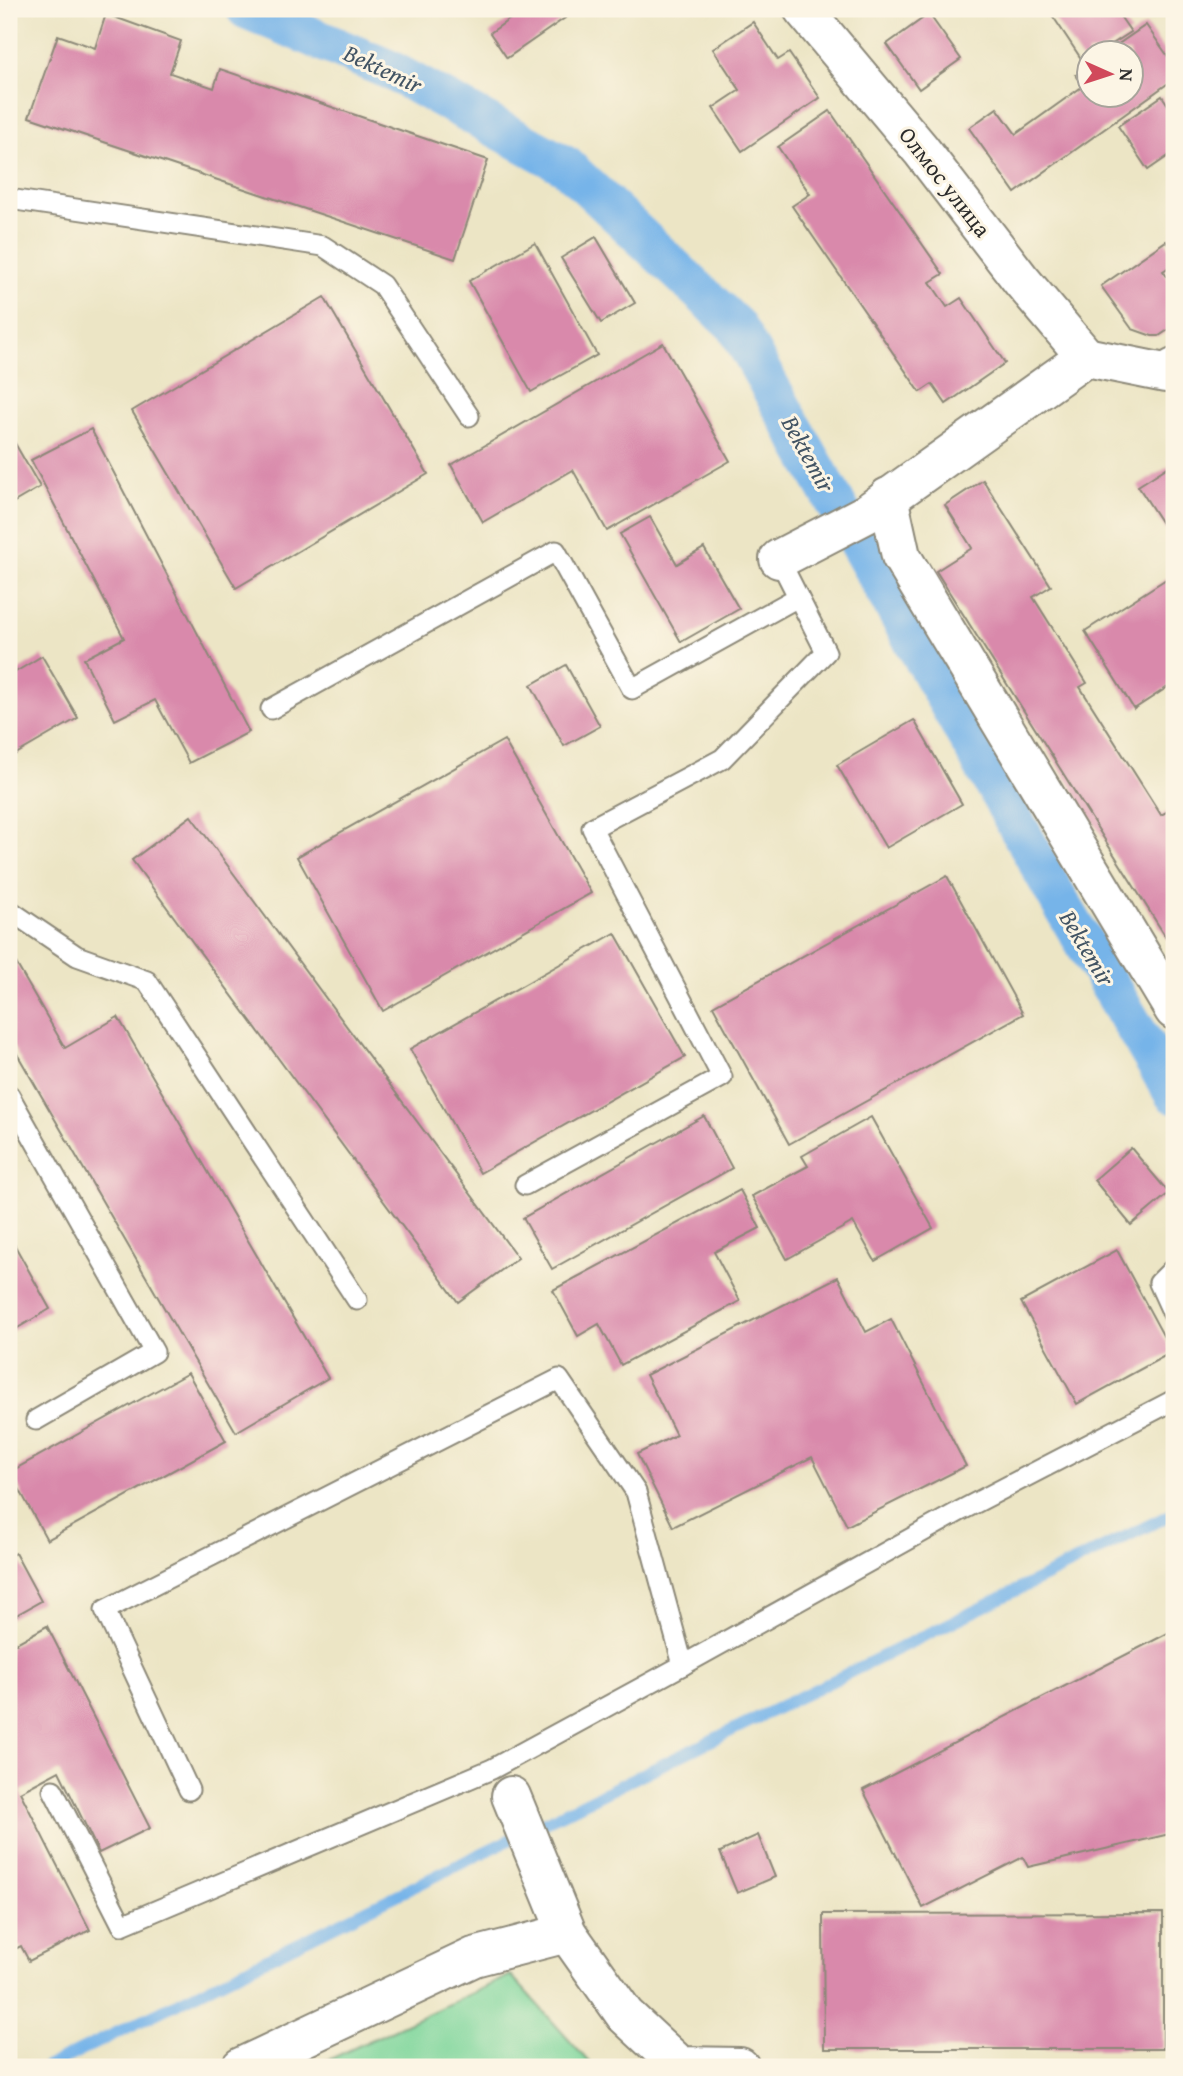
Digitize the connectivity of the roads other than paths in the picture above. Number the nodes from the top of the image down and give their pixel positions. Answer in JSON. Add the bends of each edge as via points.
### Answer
{"nodes":[{"id":1,"x":803,"y":9,"type":"edge"},
{"id":2,"x":9,"y":199,"type":"edge"},
{"id":3,"x":1086,"y":357,"type":"junction"},
{"id":4,"x":1174,"y":368,"type":"edge"},
{"id":5,"x":469,"y":416,"type":"dead end"},
{"id":6,"x":877,"y":506,"type":"junction"},
{"id":7,"x":779,"y":559,"type":"joint"},
{"id":8,"x":798,"y":597,"type":"junction"},
{"id":9,"x":271,"y":709,"type":"dead end"},
{"id":10,"x":9,"y":910,"type":"edge"},
{"id":11,"x":1174,"y":1010,"type":"edge"},
{"id":12,"x":9,"y":1095,"type":"edge"},
{"id":13,"x":525,"y":1185,"type":"dead end"},
{"id":14,"x":1174,"y":1268,"type":"edge"},
{"id":15,"x":357,"y":1300,"type":"dead end"},
{"id":16,"x":1174,"y":1316,"type":"edge"},
{"id":17,"x":1174,"y":1400,"type":"edge"},
{"id":18,"x":36,"y":1420,"type":"dead end"},
{"id":19,"x":683,"y":1665,"type":"junction"},
{"id":20,"x":501,"y":1782,"type":"junction"},
{"id":21,"x":53,"y":1790,"type":"dead end"},
{"id":22,"x":189,"y":1790,"type":"dead end"},
{"id":23,"x":567,"y":1933,"type":"junction"},
{"id":24,"x":241,"y":2067,"type":"edge"},
{"id":25,"x":680,"y":2067,"type":"edge"},
{"id":26,"x":740,"y":2067,"type":"edge"}],
"edges":[{"from":1,"to":3,"type":"street","name":"Олмос улица"},
{"from":2,"to":5,"type":"lane","via":[[323,246],[382,285]]},
{"from":3,"to":4,"type":"street","via":[[1165,373]]},
{"from":3,"to":6,"type":"street"},
{"from":6,"to":7,"type":"street"},
{"from":6,"to":11,"type":"street","via":[[901,556]]},
{"from":7,"to":8,"type":"lane"},
{"from":8,"to":9,"type":"lane","via":[[632,689],[556,551]]},
{"from":8,"to":13,"type":"lane","via":[[826,652],[723,759],[592,828],[722,1077]]},
{"from":10,"to":15,"type":"lane","via":[[77,956],[147,981]]},
{"from":12,"to":18,"type":"lane","via":[[154,1352]]},
{"from":14,"to":16,"type":"lane","via":[[1159,1283]]},
{"from":17,"to":19,"type":"lane","via":[[960,1511]]},
{"from":19,"to":20,"type":"lane"},
{"from":19,"to":22,"type":"lane","via":[[636,1492],[559,1379],[105,1610]]},
{"from":20,"to":21,"type":"lane","via":[[122,1925]]},
{"from":20,"to":23,"type":"street"},
{"from":23,"to":24,"type":"street","via":[[474,1957]]},
{"from":23,"to":25,"type":"street","via":[[625,2015]]},
{"from":25,"to":26,"type":"street"}]}
